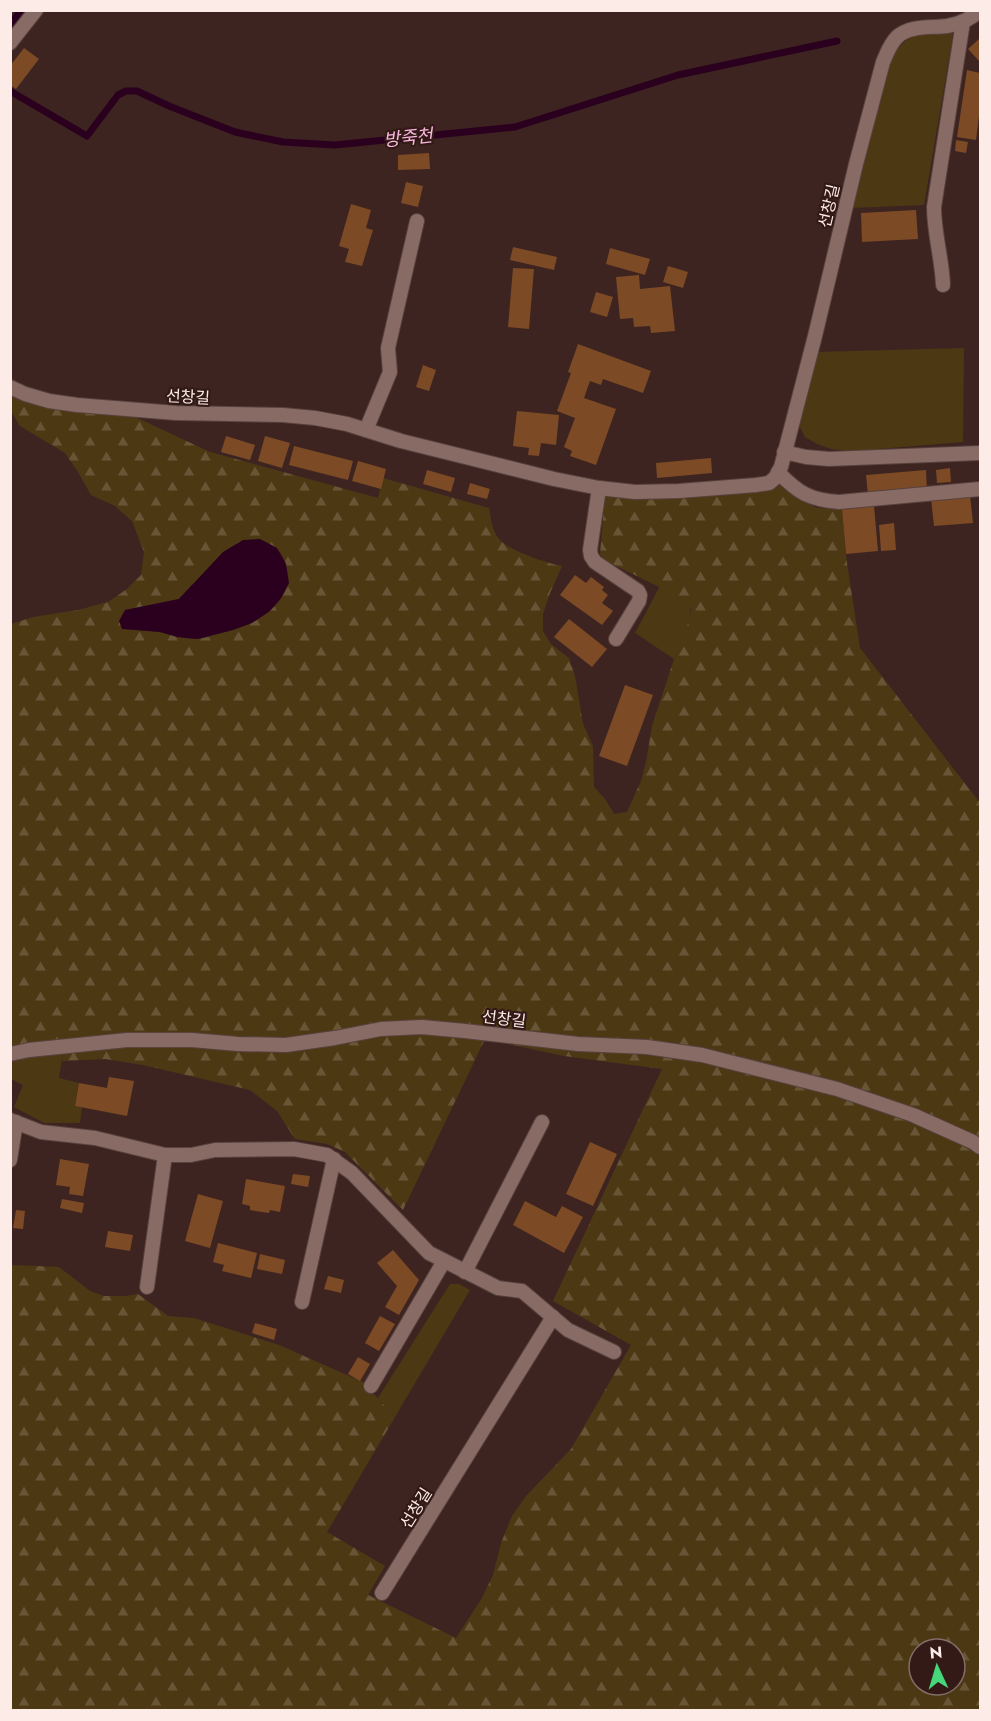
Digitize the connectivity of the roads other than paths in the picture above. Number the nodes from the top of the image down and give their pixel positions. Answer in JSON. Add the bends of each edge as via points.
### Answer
{"nodes":[{"id":1,"x":36,"y":10,"type":"edge"},
{"id":2,"x":980,"y":10,"type":"edge"},
{"id":3,"x":963,"y":22,"type":"junction"},
{"id":4,"x":10,"y":43,"type":"edge"},
{"id":5,"x":417,"y":221,"type":"dead end"},
{"id":6,"x":943,"y":285,"type":"dead end"},
{"id":7,"x":10,"y":387,"type":"edge"},
{"id":8,"x":366,"y":430,"type":"junction"},
{"id":9,"x":784,"y":452,"type":"junction"},
{"id":10,"x":981,"y":453,"type":"edge"},
{"id":11,"x":778,"y":472,"type":"junction"},
{"id":12,"x":599,"y":488,"type":"junction"},
{"id":13,"x":981,"y":489,"type":"edge"},
{"id":14,"x":616,"y":639,"type":"dead end"},
{"id":15,"x":10,"y":1054,"type":"edge"},
{"id":16,"x":13,"y":1121,"type":"edge"},
{"id":17,"x":542,"y":1122,"type":"dead end"},
{"id":18,"x":981,"y":1147,"type":"edge"},
{"id":19,"x":165,"y":1155,"type":"junction"},
{"id":20,"x":334,"y":1159,"type":"junction"},
{"id":21,"x":10,"y":1160,"type":"edge"},
{"id":22,"x":444,"y":1262,"type":"junction"},
{"id":23,"x":465,"y":1272,"type":"junction"},
{"id":24,"x":147,"y":1287,"type":"dead end"},
{"id":25,"x":302,"y":1302,"type":"dead end"},
{"id":26,"x":553,"y":1317,"type":"junction"},
{"id":27,"x":614,"y":1352,"type":"dead end"},
{"id":28,"x":371,"y":1386,"type":"dead end"},
{"id":29,"x":382,"y":1593,"type":"dead end"}],
"edges":[{"from":1,"to":4,"type":"lane"},
{"from":2,"to":3,"type":"lane","name":"선창길"},
{"from":3,"to":6,"type":"lane","via":[[934,207]]},
{"from":3,"to":9,"type":"lane","name":"선창길","via":[[908,30],[890,46],[883,62]]},
{"from":5,"to":8,"type":"lane","via":[[388,348],[390,372]]},
{"from":7,"to":8,"type":"lane","name":"선창길","via":[[49,401],[77,405],[176,414],[283,415]]},
{"from":8,"to":12,"type":"lane","name":"선창길","via":[[489,464]]},
{"from":9,"to":10,"type":"lane","via":[[829,459]]},
{"from":9,"to":11,"type":"lane","name":"선창길"},
{"from":11,"to":12,"type":"lane","name":"선창길","via":[[769,483],[736,487],[635,492]]},
{"from":11,"to":13,"type":"lane","via":[[798,490],[821,500]]},
{"from":12,"to":14,"type":"lane","via":[[591,556],[640,596]]},
{"from":15,"to":18,"type":"lane","name":"선창길","via":[[127,1040],[286,1045],[381,1029],[422,1027],[578,1044],[647,1047],[702,1055],[837,1089],[913,1115]]},
{"from":16,"to":19,"type":"lane","via":[[40,1132],[95,1138]]},
{"from":16,"to":21,"type":"lane"},
{"from":17,"to":23,"type":"lane"},
{"from":19,"to":20,"type":"lane","via":[[294,1149]]},
{"from":19,"to":24,"type":"lane"},
{"from":20,"to":22,"type":"lane","via":[[429,1253]]},
{"from":20,"to":25,"type":"lane"},
{"from":22,"to":23,"type":"lane"},
{"from":22,"to":28,"type":"lane"},
{"from":23,"to":26,"type":"lane","via":[[498,1288],[522,1291]]},
{"from":26,"to":27,"type":"lane","via":[[568,1330]]},
{"from":26,"to":29,"type":"lane","name":"선창길"}]}
